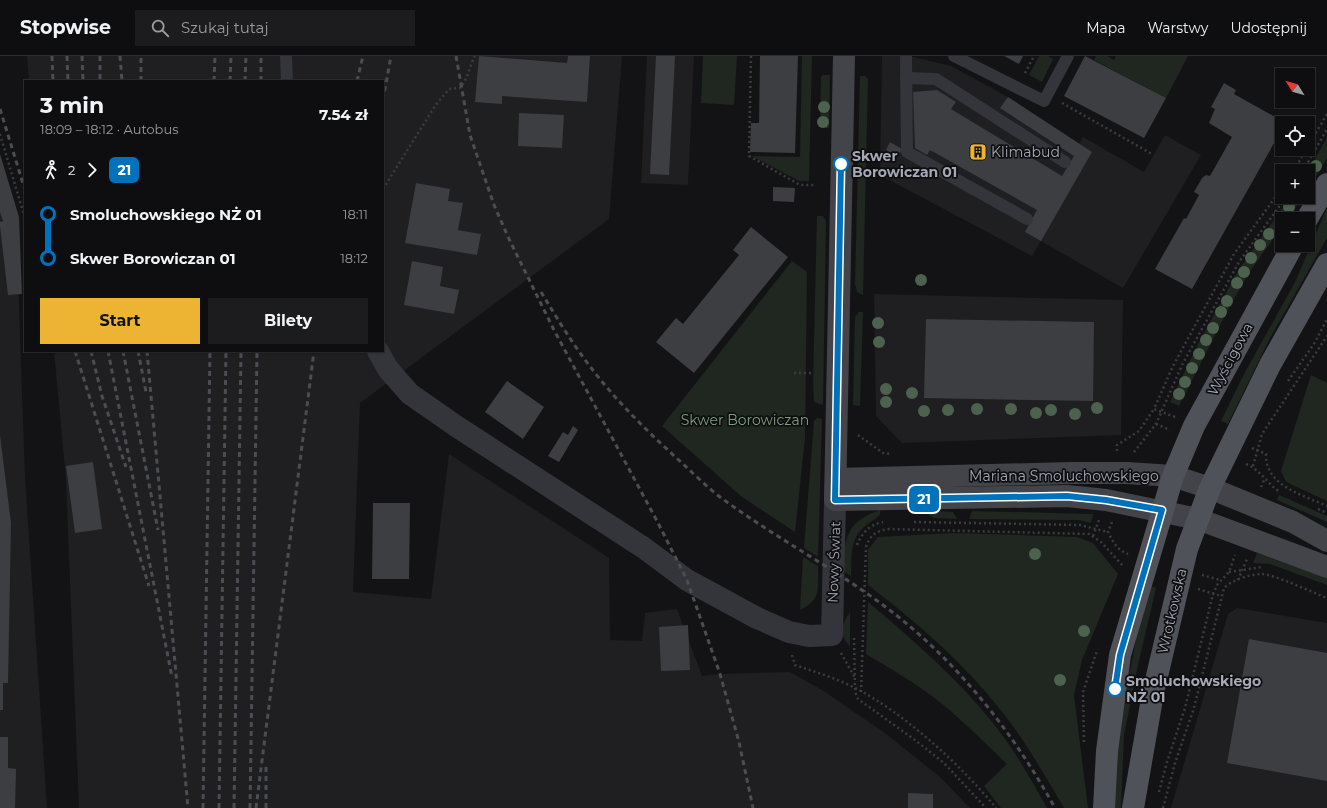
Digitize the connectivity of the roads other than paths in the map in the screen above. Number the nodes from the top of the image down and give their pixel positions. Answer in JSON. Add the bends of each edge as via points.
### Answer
{"nodes":[{"id":1,"x":286,"y":56,"type":"edge"},
{"id":2,"x":844,"y":56,"type":"edge"},
{"id":3,"x":906,"y":56,"type":"edge"},
{"id":4,"x":954,"y":56,"type":"edge"},
{"id":5,"x":1068,"y":56,"type":"edge"},
{"id":6,"x":906,"y":78,"type":"junction"},
{"id":7,"x":286,"y":80,"type":"edge"},
{"id":8,"x":1065,"y":162,"type":"dead end"},
{"id":9,"x":1327,"y":184,"type":"edge"},
{"id":10,"x":1311,"y":212,"type":"edge"},
{"id":11,"x":1027,"y":219,"type":"dead end"},
{"id":12,"x":1289,"y":252,"type":"edge"},
{"id":13,"x":1327,"y":264,"type":"edge"},
{"id":14,"x":379,"y":352,"type":"edge"},
{"id":15,"x":1173,"y":476,"type":"junction"},
{"id":16,"x":1210,"y":488,"type":"junction"},
{"id":17,"x":836,"y":490,"type":"junction"},
{"id":18,"x":1162,"y":510,"type":"junction"},
{"id":19,"x":1198,"y":519,"type":"junction"},
{"id":20,"x":1327,"y":541,"type":"edge"},
{"id":21,"x":1327,"y":567,"type":"edge"},
{"id":22,"x":1104,"y":808,"type":"edge"},
{"id":23,"x":1133,"y":808,"type":"edge"}],
"edges":[{"from":1,"to":7,"type":"lane"},
{"from":2,"to":17,"type":"street","name":"Nowy Świat"},
{"from":3,"to":6,"type":"lane"},
{"from":4,"to":5,"type":"lane","via":[[1044,101]]},
{"from":6,"to":8,"type":"lane","via":[[936,79]]},
{"from":6,"to":11,"type":"lane","via":[[907,152]]},
{"from":9,"to":10,"type":"main road"},
{"from":12,"to":15,"type":"main road","name":"Wyścigowa","via":[[1194,426]]},
{"from":13,"to":16,"type":"main road","via":[[1270,365]]},
{"from":14,"to":17,"type":"street","name":"Nowy Świat","via":[[388,369],[410,394],[456,426],[644,548],[687,580],[757,618],[789,632],[809,636],[832,635]]},
{"from":15,"to":16,"type":"street","name":"Mariana Smoluchowskiego"},
{"from":15,"to":17,"type":"street","name":"Mariana Smoluchowskiego","via":[[1071,473]]},
{"from":15,"to":18,"type":"main road"},
{"from":16,"to":19,"type":"main road","name":"Wrotkowska"},
{"from":16,"to":20,"type":"street","name":"Mariana Smoluchowskiego","via":[[1293,522]]},
{"from":17,"to":18,"type":"street","name":"Mariana Smoluchowskiego","via":[[1067,496]]},
{"from":18,"to":19,"type":"street","name":"Mariana Smoluchowskiego"},
{"from":18,"to":22,"type":"main road","via":[[1120,655],[1107,750]]},
{"from":19,"to":21,"type":"street","name":"Mariana Smoluchowskiego"},
{"from":19,"to":23,"type":"main road","name":"Wrotkowska","via":[[1187,549],[1153,692]]}]}
